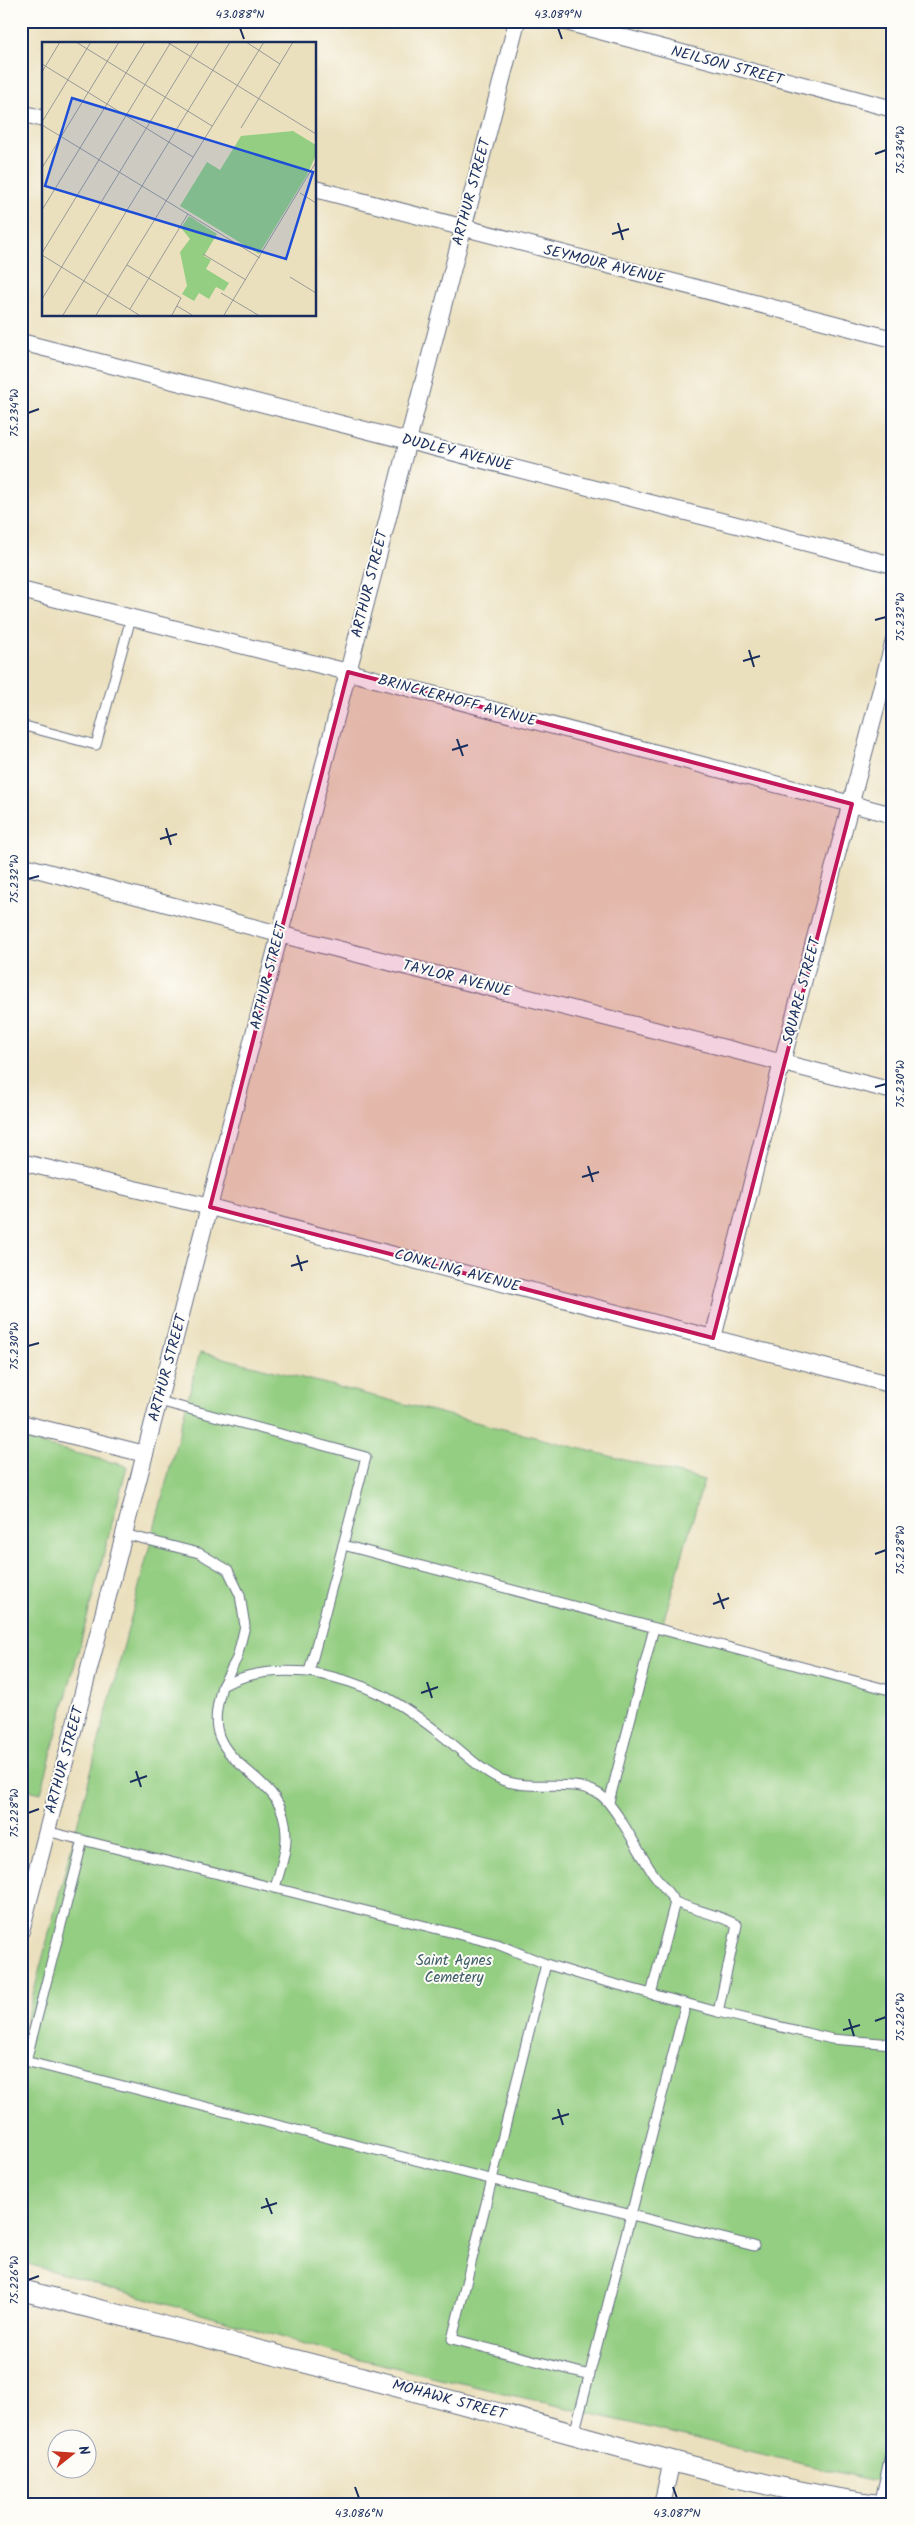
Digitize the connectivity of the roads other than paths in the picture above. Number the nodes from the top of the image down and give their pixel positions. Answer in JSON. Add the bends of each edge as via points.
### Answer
{"nodes":[{"id":1,"x":517,"y":21,"type":"edge"},
{"id":2,"x":562,"y":21,"type":"edge"},
{"id":3,"x":893,"y":109,"type":"edge"},
{"id":4,"x":21,"y":113,"type":"edge"},
{"id":5,"x":42,"y":118,"type":"edge"},
{"id":6,"x":316,"y":189,"type":"edge"},
{"id":7,"x":463,"y":229,"type":"junction"},
{"id":8,"x":893,"y":339,"type":"edge"},
{"id":9,"x":21,"y":342,"type":"edge"},
{"id":10,"x":407,"y":440,"type":"junction"},
{"id":11,"x":893,"y":565,"type":"edge"},
{"id":12,"x":21,"y":590,"type":"edge"},
{"id":13,"x":131,"y":618,"type":"junction"},
{"id":14,"x":893,"y":644,"type":"edge"},
{"id":15,"x":348,"y":672,"type":"junction"},
{"id":16,"x":21,"y":724,"type":"edge"},
{"id":17,"x":852,"y":804,"type":"junction"},
{"id":18,"x":893,"y":815,"type":"edge"},
{"id":19,"x":21,"y":865,"type":"edge"},
{"id":20,"x":279,"y":934,"type":"junction"},
{"id":21,"x":782,"y":1062,"type":"junction"},
{"id":22,"x":893,"y":1091,"type":"edge"},
{"id":23,"x":21,"y":1162,"type":"edge"},
{"id":24,"x":210,"y":1207,"type":"junction"},
{"id":25,"x":713,"y":1338,"type":"junction"},
{"id":26,"x":893,"y":1385,"type":"edge"},
{"id":27,"x":159,"y":1401,"type":"junction"},
{"id":28,"x":21,"y":1423,"type":"edge"},
{"id":29,"x":146,"y":1454,"type":"junction"},
{"id":30,"x":124,"y":1534,"type":"junction"},
{"id":31,"x":343,"y":1546,"type":"junction"},
{"id":32,"x":654,"y":1628,"type":"junction"},
{"id":33,"x":309,"y":1672,"type":"junction"},
{"id":34,"x":222,"y":1686,"type":"junction"},
{"id":35,"x":893,"y":1691,"type":"edge"},
{"id":36,"x":609,"y":1802,"type":"junction"},
{"id":37,"x":46,"y":1831,"type":"junction"},
{"id":38,"x":83,"y":1840,"type":"junction"},
{"id":39,"x":275,"y":1888,"type":"junction"},
{"id":40,"x":675,"y":1902,"type":"junction"},
{"id":41,"x":21,"y":1931,"type":"edge"},
{"id":42,"x":546,"y":1964,"type":"junction"},
{"id":43,"x":651,"y":1994,"type":"junction"},
{"id":44,"x":686,"y":2003,"type":"junction"},
{"id":45,"x":718,"y":2012,"type":"junction"},
{"id":46,"x":893,"y":2044,"type":"edge"},
{"id":47,"x":23,"y":2061,"type":"edge"},
{"id":48,"x":492,"y":2179,"type":"junction"},
{"id":49,"x":632,"y":2215,"type":"junction"},
{"id":50,"x":754,"y":2246,"type":"dead end"},
{"id":51,"x":21,"y":2290,"type":"edge"},
{"id":52,"x":590,"y":2375,"type":"junction"},
{"id":53,"x":574,"y":2434,"type":"junction"},
{"id":54,"x":893,"y":2442,"type":"edge"},
{"id":55,"x":672,"y":2460,"type":"junction"},
{"id":56,"x":662,"y":2505,"type":"edge"},
{"id":57,"x":879,"y":2505,"type":"edge"}],
"edges":[{"from":1,"to":7,"type":"street","name":"ARTHUR STREET"},
{"from":2,"to":3,"type":"street","name":"NEILSON STREET"},
{"from":4,"to":5,"type":"street"},
{"from":6,"to":7,"type":"street","name":"SEYMOUR AVENUE"},
{"from":7,"to":8,"type":"street","name":"SEYMOUR AVENUE"},
{"from":7,"to":10,"type":"street","name":"ARTHUR STREET"},
{"from":9,"to":10,"type":"street","name":"DUDLEY AVENUE"},
{"from":10,"to":11,"type":"street","name":"DUDLEY AVENUE"},
{"from":10,"to":15,"type":"street","name":"ARTHUR STREET"},
{"from":12,"to":13,"type":"street","name":"BRINCKERHOFF AVENUE"},
{"from":13,"to":15,"type":"street","name":"BRINCKERHOFF AVENUE"},
{"from":13,"to":16,"type":"lane","via":[[96,745]]},
{"from":14,"to":17,"type":"street","name":"SQUARE STREET"},
{"from":15,"to":17,"type":"street","name":"BRINCKERHOFF AVENUE"},
{"from":15,"to":20,"type":"street","name":"ARTHUR STREET"},
{"from":17,"to":18,"type":"street","name":"BRINCKERHOFF AVENUE"},
{"from":17,"to":21,"type":"street","name":"SQUARE STREET"},
{"from":19,"to":20,"type":"street","name":"TAYLOR AVENUE"},
{"from":20,"to":21,"type":"street","name":"TAYLOR AVENUE"},
{"from":20,"to":24,"type":"street","name":"ARTHUR STREET"},
{"from":21,"to":22,"type":"street","name":"TAYLOR AVENUE"},
{"from":21,"to":25,"type":"street","name":"SQUARE STREET"},
{"from":23,"to":24,"type":"street","name":"CONKLING AVENUE"},
{"from":24,"to":25,"type":"street","name":"CONKLING AVENUE"},
{"from":24,"to":27,"type":"street","name":"ARTHUR STREET"},
{"from":25,"to":26,"type":"street","name":"CONKLING AVENUE"},
{"from":27,"to":29,"type":"street","name":"ARTHUR STREET"},
{"from":27,"to":31,"type":"lane","via":[[366,1457]]},
{"from":28,"to":29,"type":"street"},
{"from":29,"to":30,"type":"street","name":"ARTHUR STREET"},
{"from":30,"to":34,"type":"lane","via":[[199,1553],[228,1570],[240,1595],[245,1626],[237,1658]]},
{"from":30,"to":37,"type":"street","name":"ARTHUR STREET"},
{"from":31,"to":32,"type":"lane"},
{"from":31,"to":33,"type":"lane"},
{"from":32,"to":35,"type":"lane"},
{"from":32,"to":36,"type":"lane"},
{"from":33,"to":34,"type":"lane","via":[[278,1670],[257,1673]]},
{"from":33,"to":36,"type":"lane","via":[[378,1692],[408,1710],[473,1762],[502,1780],[577,1787],[599,1794]]},
{"from":34,"to":39,"type":"lane","via":[[216,1711],[219,1735],[227,1750],[269,1788],[284,1818],[286,1836]]},
{"from":36,"to":40,"type":"lane"},
{"from":37,"to":38,"type":"lane"},
{"from":37,"to":41,"type":"street","name":"ARTHUR STREET"},
{"from":38,"to":39,"type":"lane"},
{"from":38,"to":47,"type":"lane"},
{"from":39,"to":42,"type":"lane","via":[[497,1944]]},
{"from":40,"to":43,"type":"lane"},
{"from":40,"to":45,"type":"lane","via":[[697,1912],[723,1917],[737,1926]]},
{"from":42,"to":43,"type":"lane"},
{"from":42,"to":48,"type":"lane"},
{"from":43,"to":44,"type":"lane"},
{"from":44,"to":45,"type":"lane"},
{"from":44,"to":49,"type":"lane"},
{"from":45,"to":46,"type":"lane","via":[[832,2038]]},
{"from":47,"to":48,"type":"lane"},
{"from":48,"to":49,"type":"lane"},
{"from":48,"to":52,"type":"lane","via":[[452,2339]]},
{"from":49,"to":50,"type":"lane"},
{"from":49,"to":52,"type":"lane"},
{"from":51,"to":53,"type":"street","name":"MOHAWK STREET"},
{"from":52,"to":53,"type":"lane"},
{"from":53,"to":55,"type":"street","name":"MOHAWK STREET"},
{"from":54,"to":57,"type":"lane"},
{"from":55,"to":56,"type":"street"},
{"from":55,"to":57,"type":"street","name":"MOHAWK STREET"}]}
